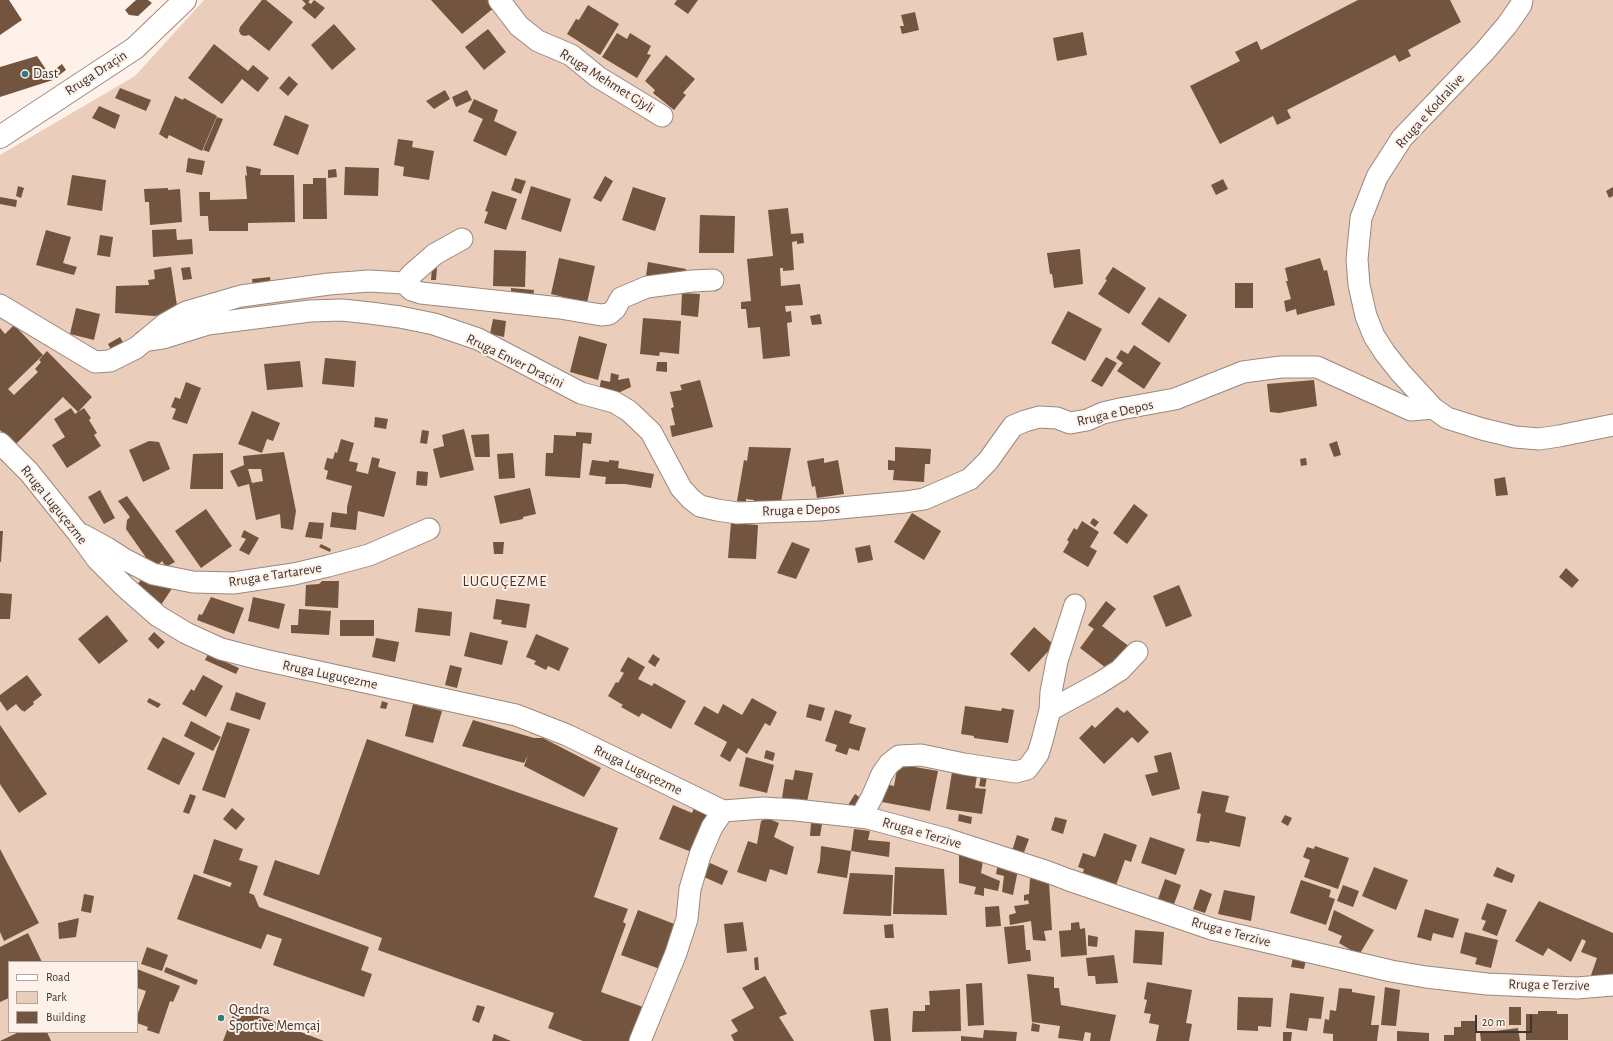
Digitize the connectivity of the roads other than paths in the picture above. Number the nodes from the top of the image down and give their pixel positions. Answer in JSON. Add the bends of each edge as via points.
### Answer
{"nodes":[{"id":1,"x":185,"y":0,"type":"edge"},
{"id":2,"x":499,"y":0,"type":"edge"},
{"id":3,"x":1522,"y":0,"type":"edge"},
{"id":4,"x":662,"y":116,"type":"dead end"},
{"id":5,"x":0,"y":137,"type":"edge"},
{"id":6,"x":462,"y":239,"type":"dead end"},
{"id":7,"x":712,"y":280,"type":"dead end"},
{"id":8,"x":404,"y":283,"type":"junction"},
{"id":9,"x":0,"y":305,"type":"edge"},
{"id":10,"x":144,"y":341,"type":"junction"},
{"id":11,"x":1433,"y":408,"type":"junction"},
{"id":12,"x":1613,"y":425,"type":"edge"},
{"id":13,"x":0,"y":443,"type":"edge"},
{"id":14,"x":669,"y":464,"type":"joint"},
{"id":15,"x":429,"y":529,"type":"dead end"},
{"id":16,"x":78,"y":533,"type":"junction"},
{"id":17,"x":1074,"y":605,"type":"dead end"},
{"id":18,"x":1137,"y":652,"type":"dead end"},
{"id":19,"x":1050,"y":710,"type":"junction"},
{"id":20,"x":723,"y":811,"type":"junction"},
{"id":21,"x":861,"y":817,"type":"junction"},
{"id":22,"x":1613,"y":985,"type":"edge"},
{"id":23,"x":640,"y":1041,"type":"edge"}],
"edges":[{"from":1,"to":5,"type":"main road","name":"Rruga Draçin","via":[[135,48]]},
{"from":2,"to":4,"type":"street","name":"Rruga Mehmet Gjyli","via":[[519,26],[538,41],[571,55],[598,77]]},
{"from":3,"to":11,"type":"street","name":"Rruga e Kodralive","via":[[1507,25],[1485,51],[1402,138],[1377,177],[1361,218],[1357,259],[1359,285],[1366,316],[1374,336],[1385,353]]},
{"from":6,"to":8,"type":"street","via":[[436,254]]},
{"from":7,"to":8,"type":"street","name":"Rruga Enver Draçini","via":[[692,280],[641,289],[621,298],[609,314],[601,315],[421,293]]},
{"from":8,"to":10,"type":"street","name":"Rruga Enver Draçini","via":[[340,283],[241,296],[179,315]]},
{"from":9,"to":10,"type":"street","name":"Rruga Enver Draçini","via":[[95,362],[120,357]]},
{"from":10,"to":14,"type":"street","name":"Rruga Enver Draçini","via":[[208,324],[310,311],[342,310],[400,316],[478,339],[581,393],[614,402],[629,411],[651,432]]},
{"from":11,"to":12,"type":"street","name":"Rruga e Kodralive","via":[[1458,422],[1539,439]]},
{"from":11,"to":14,"type":"street","name":"Rruga e Depos","via":[[1411,410],[1317,367],[1281,367],[1243,372],[1175,399],[1120,409],[1087,420],[1070,423],[1057,418],[1039,417],[1025,421],[1013,426],[988,461],[970,479],[924,499],[819,510],[737,513],[700,506],[681,488]]},
{"from":13,"to":16,"type":"street","name":"Rruga Luguçezme","via":[[29,472]]},
{"from":15,"to":16,"type":"street","name":"Rruga e Tartareve","via":[[369,555],[294,574],[233,583],[193,582],[153,574]]},
{"from":16,"to":20,"type":"street","name":"Rruga Luguçezme","via":[[97,560],[158,616],[186,633],[221,649],[516,715],[567,736]]},
{"from":17,"to":19,"type":"street","name":"Rruga e Terzive","via":[[1057,660]]},
{"from":18,"to":19,"type":"street","via":[[1120,670],[1104,681]]},
{"from":19,"to":21,"type":"street","name":"Rruga e Terzive","via":[[1038,754],[1027,769],[1016,772],[921,755],[899,756],[882,774]]},
{"from":20,"to":21,"type":"street","name":"Rruga e Terzive","via":[[763,808]]},
{"from":20,"to":23,"type":"street","via":[[712,827],[700,855],[690,889],[687,919]]},
{"from":21,"to":22,"type":"street","name":"Rruga e Terzive","via":[[946,839],[1212,929],[1354,964],[1426,977],[1487,984],[1576,988]]}]}
